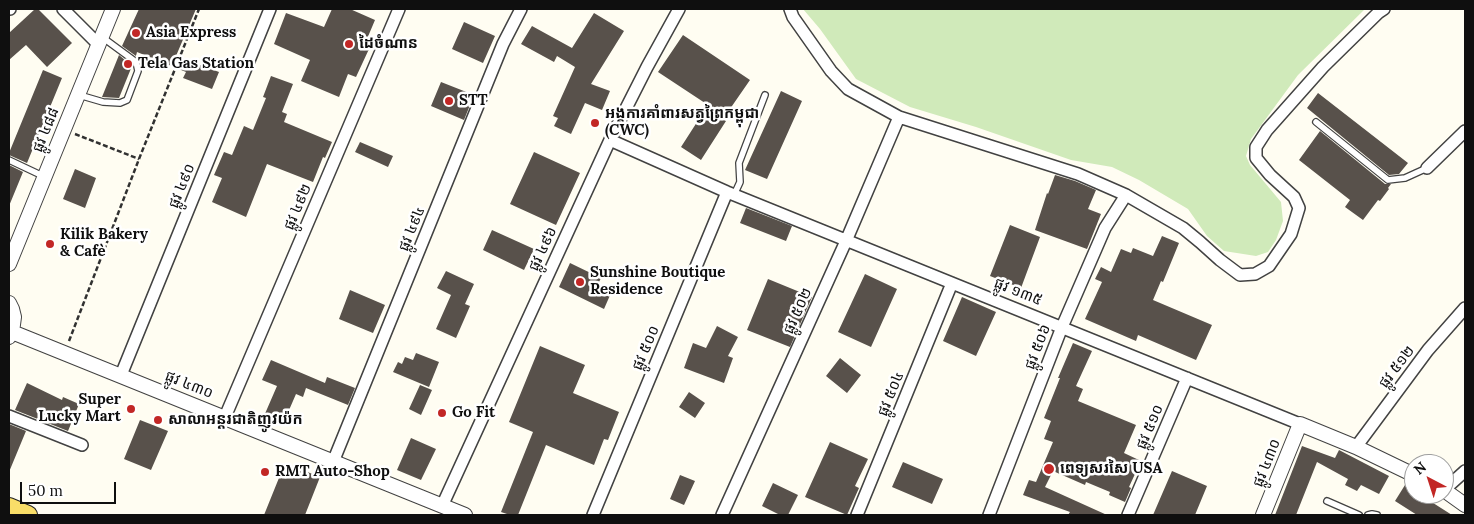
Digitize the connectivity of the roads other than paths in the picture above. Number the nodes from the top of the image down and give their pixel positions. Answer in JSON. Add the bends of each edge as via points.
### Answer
{"nodes":[{"id":1,"x":63,"y":9,"type":"edge"},
{"id":2,"x":114,"y":9,"type":"edge"},
{"id":3,"x":270,"y":9,"type":"edge"},
{"id":4,"x":399,"y":9,"type":"edge"},
{"id":5,"x":521,"y":9,"type":"edge"},
{"id":6,"x":679,"y":9,"type":"edge"},
{"id":7,"x":790,"y":9,"type":"edge"},
{"id":8,"x":1381,"y":11,"type":"edge"},
{"id":9,"x":101,"y":41,"type":"junction"},
{"id":10,"x":78,"y":94,"type":"junction"},
{"id":11,"x":765,"y":95,"type":"dead end"},
{"id":12,"x":899,"y":117,"type":"junction"},
{"id":13,"x":1316,"y":122,"type":"dead end"},
{"id":14,"x":1465,"y":131,"type":"edge"},
{"id":15,"x":610,"y":140,"type":"junction"},
{"id":16,"x":9,"y":160,"type":"edge"},
{"id":17,"x":1427,"y":168,"type":"joint"},
{"id":18,"x":45,"y":177,"type":"junction"},
{"id":19,"x":731,"y":193,"type":"junction"},
{"id":20,"x":1126,"y":196,"type":"junction"},
{"id":21,"x":846,"y":241,"type":"junction"},
{"id":22,"x":9,"y":264,"type":"edge"},
{"id":23,"x":952,"y":283,"type":"junction"},
{"id":24,"x":9,"y":303,"type":"edge"},
{"id":25,"x":1465,"y":308,"type":"edge"},
{"id":26,"x":1062,"y":327,"type":"junction"},
{"id":27,"x":10,"y":335,"type":"edge"},
{"id":28,"x":121,"y":375,"type":"junction"},
{"id":29,"x":1186,"y":378,"type":"junction"},
{"id":30,"x":9,"y":416,"type":"edge"},
{"id":31,"x":225,"y":418,"type":"junction"},
{"id":32,"x":1300,"y":424,"type":"junction"},
{"id":33,"x":82,"y":445,"type":"dead end"},
{"id":34,"x":1356,"y":447,"type":"junction"},
{"id":35,"x":333,"y":462,"type":"junction"},
{"id":36,"x":1404,"y":470,"type":"edge"},
{"id":37,"x":1465,"y":471,"type":"edge"},
{"id":38,"x":1454,"y":481,"type":"edge"},
{"id":39,"x":1454,"y":497,"type":"edge"},
{"id":40,"x":1327,"y":501,"type":"dead end"},
{"id":41,"x":1465,"y":505,"type":"edge"},
{"id":42,"x":442,"y":506,"type":"junction"},
{"id":43,"x":9,"y":507,"type":"edge"},
{"id":44,"x":28,"y":515,"type":"edge"},
{"id":45,"x":465,"y":515,"type":"edge"},
{"id":46,"x":593,"y":515,"type":"edge"},
{"id":47,"x":722,"y":515,"type":"edge"},
{"id":48,"x":857,"y":515,"type":"edge"},
{"id":49,"x":989,"y":515,"type":"edge"},
{"id":50,"x":1128,"y":515,"type":"edge"},
{"id":51,"x":1263,"y":515,"type":"edge"},
{"id":52,"x":1359,"y":515,"type":"edge"},
{"id":53,"x":1368,"y":515,"type":"edge"},
{"id":54,"x":1377,"y":515,"type":"edge"}],
"edges":[{"from":1,"to":9,"type":"street"},
{"from":2,"to":9,"type":"street","name":"ផ្លូវ ៤៨៨"},
{"from":3,"to":28,"type":"street","name":"ផ្លូវ ៤៩០"},
{"from":4,"to":31,"type":"street","name":"ផ្លូវ ៤៩២"},
{"from":5,"to":35,"type":"street","name":"ផ្លូវ ៤៩៤","via":[[503,44]]},
{"from":6,"to":15,"type":"street","name":"ផ្លូវ ៤៩៦"},
{"from":7,"to":12,"type":"street","via":[[830,71],[842,83]]},
{"from":8,"to":20,"type":"street","via":[[1323,67],[1266,130],[1256,147],[1256,158],[1294,197],[1299,208],[1291,234],[1270,266],[1255,274],[1240,275],[1183,228]]},
{"from":9,"to":10,"type":"street","name":"ផ្លូវ ៤៨៨"},
{"from":9,"to":10,"type":"lane","via":[[136,62],[138,71],[127,100],[103,102]]},
{"from":10,"to":18,"type":"street","name":"ផ្លូវ ៤៨៨"},
{"from":11,"to":19,"type":"lane","via":[[739,163],[740,182]]},
{"from":12,"to":20,"type":"street","via":[[1078,174]]},
{"from":12,"to":21,"type":"street","name":"ផ្លូវ ៥០២"},
{"from":13,"to":17,"type":"lane","via":[[1388,180],[1405,178]]},
{"from":14,"to":17,"type":"street"},
{"from":15,"to":19,"type":"street","name":"ផ្លូវ ១៣៥"},
{"from":15,"to":42,"type":"street","name":"ផ្លូវ ៤៩៦"},
{"from":16,"to":18,"type":"lane"},
{"from":18,"to":22,"type":"street","name":"ផ្លូវ ៤៨៨"},
{"from":19,"to":21,"type":"street","name":"ផ្លូវ ១៣៥"},
{"from":19,"to":46,"type":"street","name":"ផ្លូវ ៥០០"},
{"from":20,"to":26,"type":"street","name":"ផ្លូវ ៥០៦","via":[[1105,228]]},
{"from":21,"to":23,"type":"street","name":"ផ្លូវ ១៣៥"},
{"from":21,"to":47,"type":"street","name":"ផ្លូវ ៥០២"},
{"from":23,"to":26,"type":"street","name":"ផ្លូវ ១៣៥"},
{"from":23,"to":48,"type":"street","name":"ផ្លូវ ៥០៤"},
{"from":24,"to":27,"type":"street","via":[[14,317]]},
{"from":25,"to":34,"type":"street","name":"ផ្លូវ ៥១២","via":[[1428,350]]},
{"from":26,"to":29,"type":"street","name":"ផ្លូវ ១៣៥"},
{"from":26,"to":49,"type":"street","name":"ផ្លូវ ៥០៦"},
{"from":27,"to":28,"type":"street","name":"ផ្លូវ ៤៣០"},
{"from":28,"to":31,"type":"street","name":"ផ្លូវ ៤៣០"},
{"from":29,"to":32,"type":"street","name":"ផ្លូវ ១៣៥"},
{"from":29,"to":50,"type":"street","name":"ផ្លូវ ៥១០"},
{"from":30,"to":33,"type":"street"},
{"from":31,"to":35,"type":"street","name":"ផ្លូវ ៤៣០"},
{"from":32,"to":34,"type":"street","name":"ផ្លូវ ១៣៥"},
{"from":32,"to":51,"type":"street","name":"ផ្លូវ ៤៣០"},
{"from":34,"to":36,"type":"street","name":"ផ្លូវ ១៣៥"},
{"from":35,"to":42,"type":"street","name":"ផ្លូវ ៤៣០"},
{"from":37,"to":38,"type":"street"},
{"from":39,"to":41,"type":"street"},
{"from":40,"to":52,"type":"lane"},
{"from":42,"to":45,"type":"street","name":"ផ្លូវ ៤៣០"},
{"from":43,"to":44,"type":"main road"},
{"from":53,"to":54,"type":"lane"}]}
